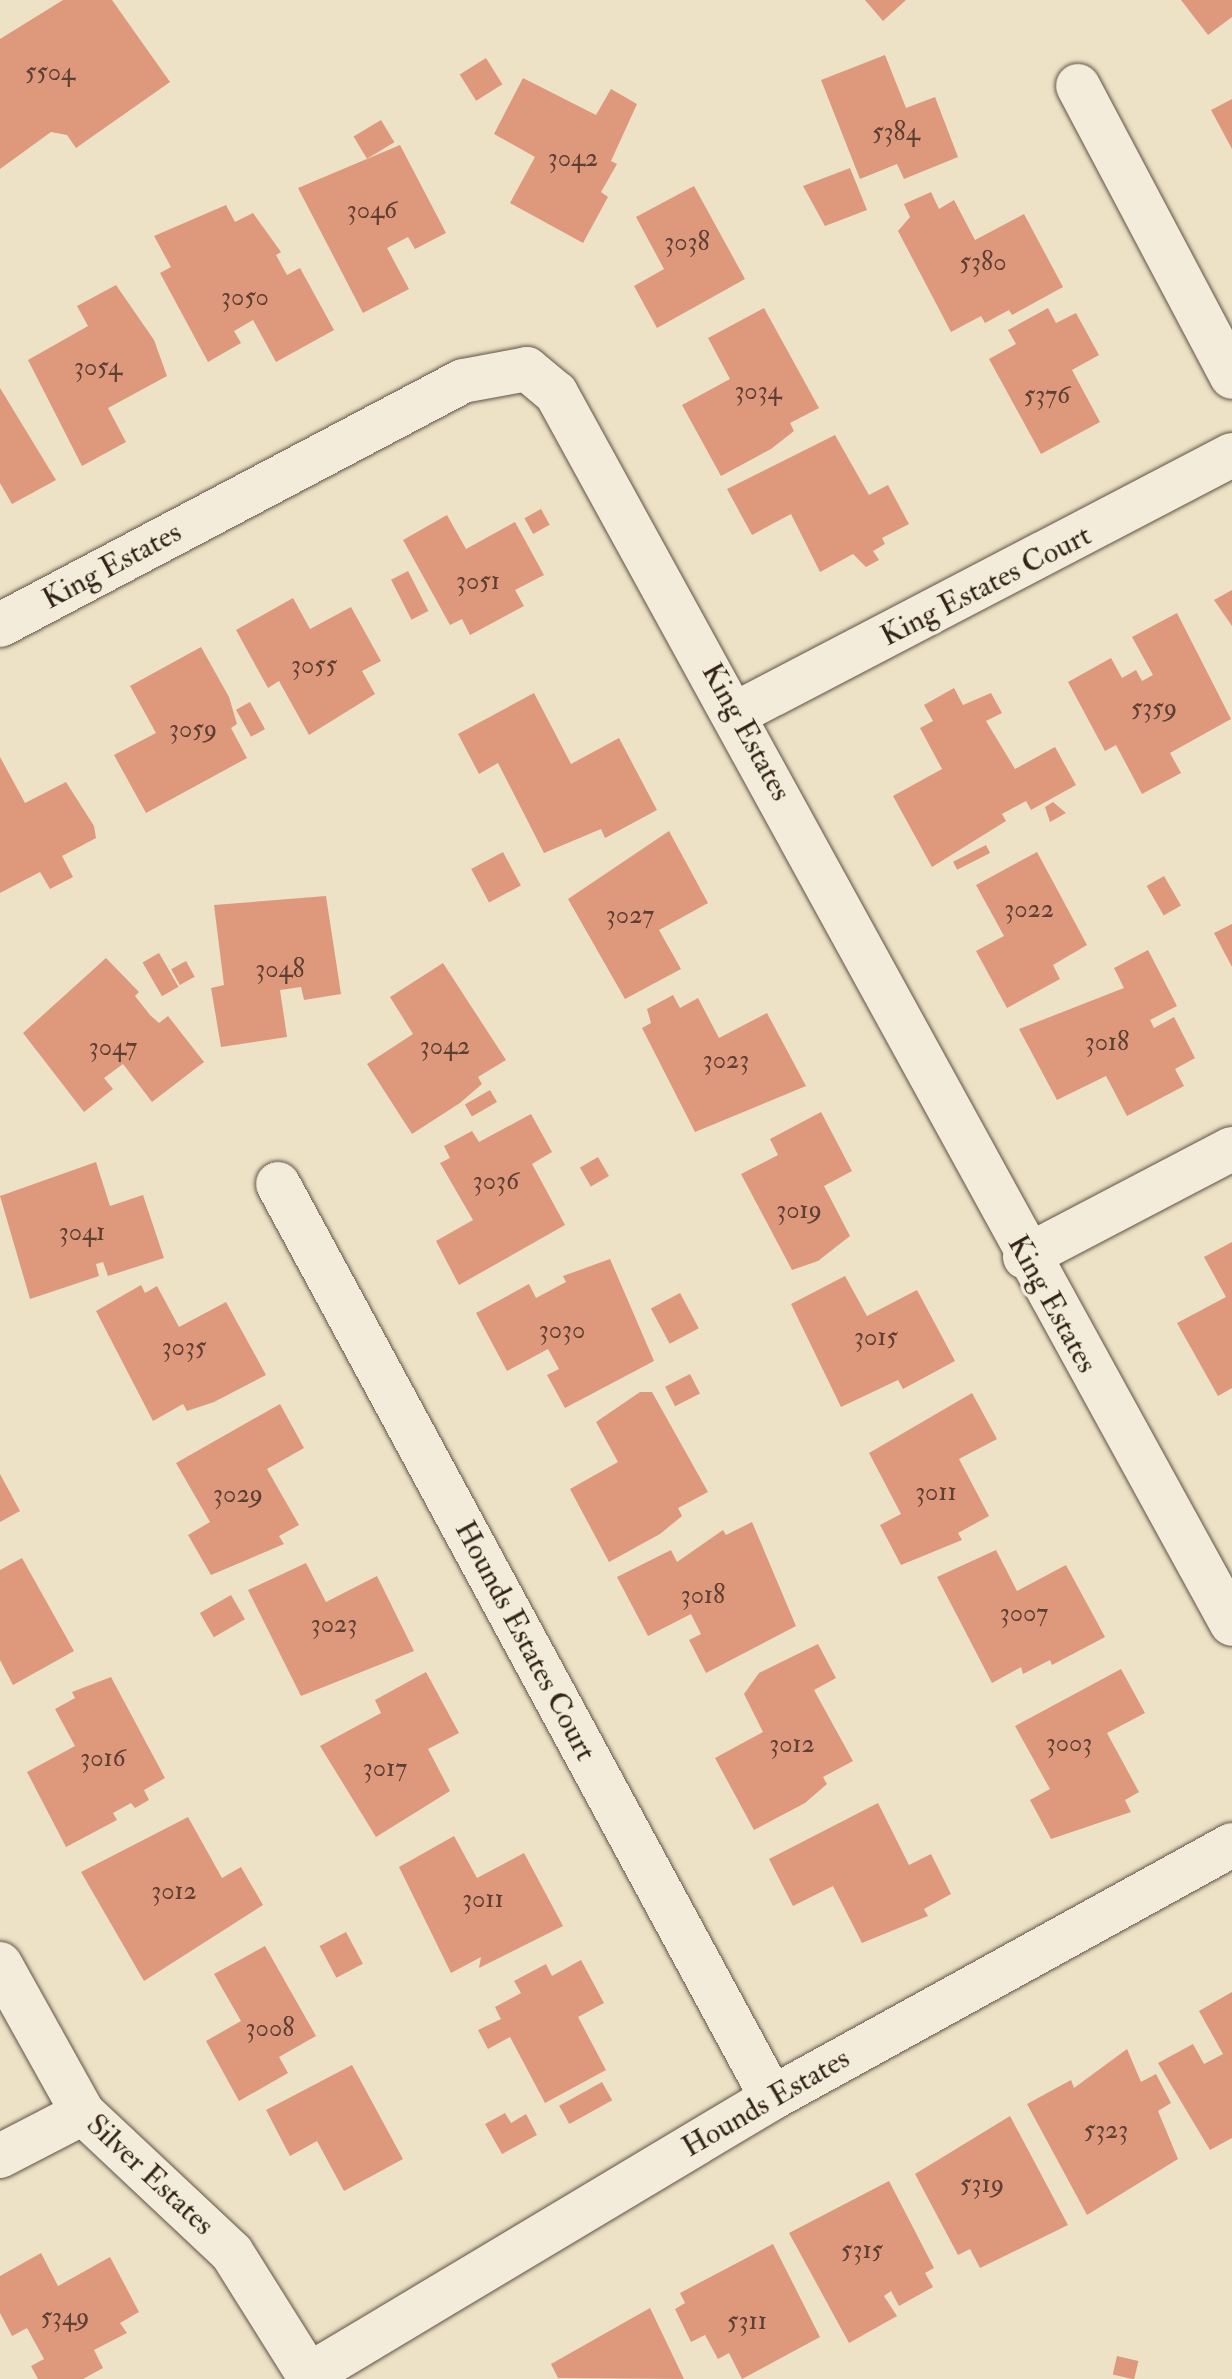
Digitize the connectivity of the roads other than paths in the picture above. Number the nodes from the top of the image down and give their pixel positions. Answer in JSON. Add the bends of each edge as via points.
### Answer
{"nodes":[{"id":1,"x":1078,"y":86,"type":"dead end"},
{"id":2,"x":1232,"y":377,"type":"edge"},
{"id":3,"x":1232,"y":455,"type":"edge"},
{"id":4,"x":0,"y":625,"type":"edge"},
{"id":5,"x":737,"y":713,"type":"junction"},
{"id":6,"x":1232,"y":1149,"type":"edge"},
{"id":7,"x":278,"y":1184,"type":"dead end"},
{"id":8,"x":1025,"y":1257,"type":"junction"},
{"id":9,"x":1232,"y":1624,"type":"edge"},
{"id":10,"x":1232,"y":1845,"type":"edge"},
{"id":11,"x":0,"y":1964,"type":"edge"},
{"id":12,"x":772,"y":2098,"type":"junction"},
{"id":13,"x":83,"y":2113,"type":"junction"},
{"id":14,"x":0,"y":2156,"type":"edge"},
{"id":15,"x":310,"y":2377,"type":"edge"}],
"edges":[{"from":1,"to":2,"type":"street"},
{"from":3,"to":5,"type":"street","name":"King Estates Court"},
{"from":4,"to":5,"type":"street","name":"King Estates","via":[[463,381],[527,369],[556,393]]},
{"from":5,"to":8,"type":"street","name":"King Estates"},
{"from":6,"to":8,"type":"street"},
{"from":7,"to":12,"type":"street","name":"Hounds Estates Court"},
{"from":8,"to":9,"type":"street","name":"King Estates"},
{"from":10,"to":12,"type":"street","name":"Hounds Estates"},
{"from":11,"to":13,"type":"street","name":"Silver Estates"},
{"from":12,"to":15,"type":"street","name":"Hounds Estates"},
{"from":13,"to":14,"type":"street"},
{"from":13,"to":15,"type":"street","name":"Silver Estates","via":[[232,2253]]}]}
